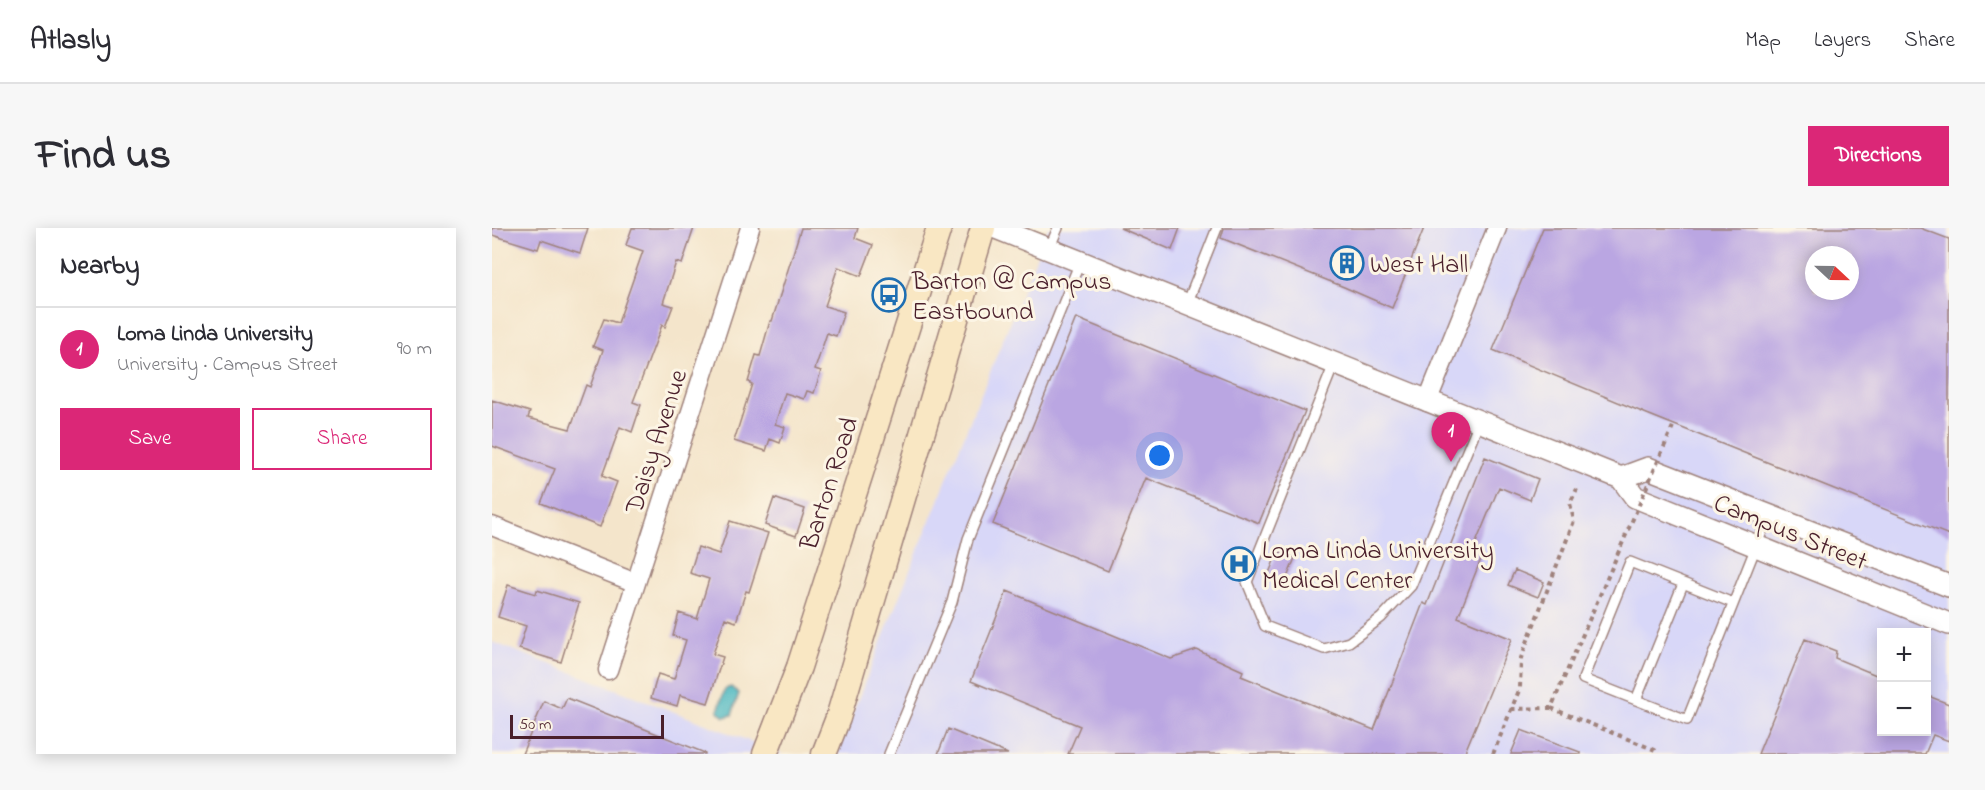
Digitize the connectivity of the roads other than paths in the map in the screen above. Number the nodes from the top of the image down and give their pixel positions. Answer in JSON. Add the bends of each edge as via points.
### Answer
{"nodes":[{"id":1,"x":750,"y":228,"type":"edge"},
{"id":2,"x":939,"y":228,"type":"edge"},
{"id":3,"x":983,"y":228,"type":"edge"},
{"id":4,"x":996,"y":228,"type":"edge"},
{"id":5,"x":1058,"y":228,"type":"edge"},
{"id":6,"x":1217,"y":228,"type":"edge"},
{"id":7,"x":1497,"y":228,"type":"edge"},
{"id":8,"x":1049,"y":249,"type":"junction"},
{"id":9,"x":1080,"y":262,"type":"junction"},
{"id":10,"x":1187,"y":304,"type":"junction"},
{"id":11,"x":1334,"y":364,"type":"junction"},
{"id":12,"x":1427,"y":402,"type":"junction"},
{"id":13,"x":1479,"y":422,"type":"junction"},
{"id":14,"x":1621,"y":478,"type":"junction"},
{"id":15,"x":1769,"y":514,"type":"junction"},
{"id":16,"x":492,"y":526,"type":"edge"},
{"id":17,"x":1756,"y":546,"type":"junction"},
{"id":18,"x":636,"y":583,"type":"junction"},
{"id":19,"x":1683,"y":584,"type":"junction"},
{"id":20,"x":1949,"y":586,"type":"edge"},
{"id":21,"x":1733,"y":603,"type":"junction"},
{"id":22,"x":1949,"y":624,"type":"edge"},
{"id":23,"x":608,"y":670,"type":"dead end"},
{"id":24,"x":1636,"y":700,"type":"junction"},
{"id":25,"x":765,"y":754,"type":"edge"},
{"id":26,"x":824,"y":754,"type":"edge"},
{"id":27,"x":889,"y":754,"type":"edge"}],
"edges":[{"from":1,"to":18,"type":"street","name":"Daisy Avenue"},
{"from":2,"to":25,"type":"main road","name":"Barton Road","via":[[799,667]]},
{"from":3,"to":26,"type":"main road"},
{"from":4,"to":8,"type":"street"},
{"from":5,"to":8,"type":"lane"},
{"from":6,"to":10,"type":"lane"},
{"from":7,"to":12,"type":"street"},
{"from":8,"to":9,"type":"street"},
{"from":9,"to":10,"type":"street"},
{"from":9,"to":27,"type":"lane","via":[[968,538],[951,602]]},
{"from":10,"to":11,"type":"street","name":"Campus Street"},
{"from":11,"to":12,"type":"street","name":"Campus Street"},
{"from":11,"to":13,"type":"lane","via":[[1248,582],[1265,626],[1324,649],[1348,642],[1381,618],[1411,586]]},
{"from":12,"to":13,"type":"street","name":"Campus Street"},
{"from":13,"to":14,"type":"street","name":"Campus Street"},
{"from":14,"to":15,"type":"street","name":"Campus Street","via":[[1648,468]]},
{"from":14,"to":17,"type":"street","name":"Campus Street","via":[[1635,496]]},
{"from":15,"to":17,"type":"lane"},
{"from":15,"to":20,"type":"street","name":"Campus Street"},
{"from":16,"to":18,"type":"street"},
{"from":17,"to":21,"type":"lane"},
{"from":17,"to":22,"type":"street","name":"Campus Street"},
{"from":18,"to":23,"type":"street","name":"Daisy Avenue"},
{"from":19,"to":21,"type":"lane"},
{"from":19,"to":24,"type":"lane"},
{"from":19,"to":24,"type":"lane","via":[[1630,562],[1583,679]]},
{"from":21,"to":24,"type":"lane","via":[[1687,720]]}]}
